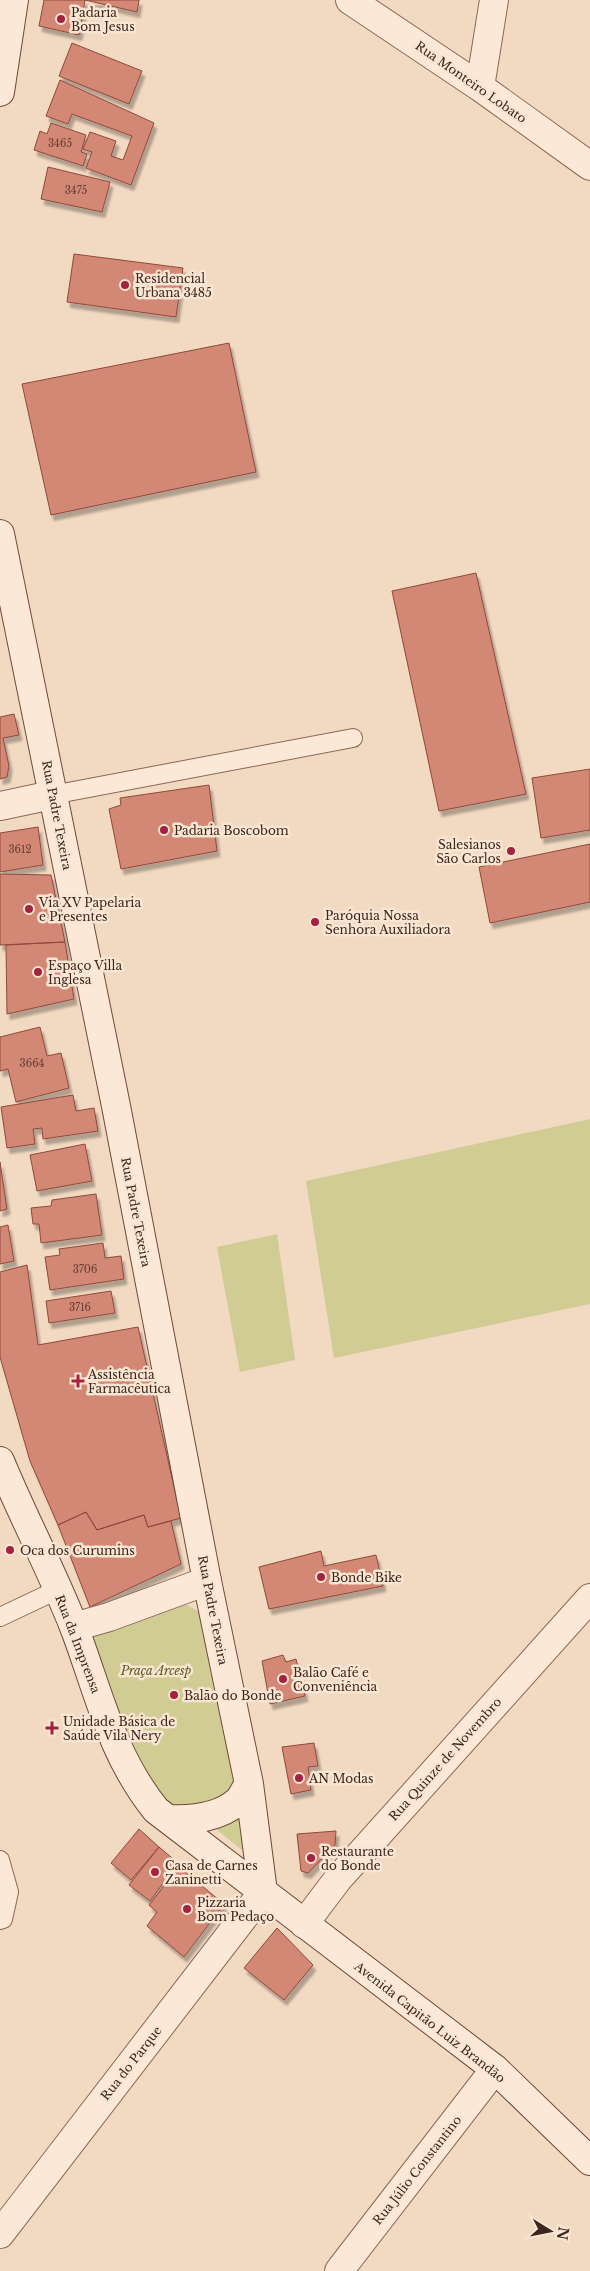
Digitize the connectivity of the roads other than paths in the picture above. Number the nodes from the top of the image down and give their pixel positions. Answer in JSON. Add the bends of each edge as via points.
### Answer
{"nodes":[{"id":1,"x":14,"y":0,"type":"edge"},
{"id":2,"x":350,"y":0,"type":"edge"},
{"id":3,"x":494,"y":0,"type":"edge"},
{"id":4,"x":480,"y":87,"type":"junction"},
{"id":5,"x":0,"y":92,"type":"edge"},
{"id":6,"x":590,"y":166,"type":"edge"},
{"id":7,"x":0,"y":534,"type":"edge"},
{"id":8,"x":353,"y":738,"type":"dead end"},
{"id":9,"x":52,"y":795,"type":"junction"},
{"id":10,"x":0,"y":806,"type":"edge"},
{"id":11,"x":0,"y":1461,"type":"edge"},
{"id":12,"x":207,"y":1582,"type":"junction"},
{"id":13,"x":57,"y":1590,"type":"junction"},
{"id":14,"x":590,"y":1598,"type":"edge"},
{"id":15,"x":0,"y":1617,"type":"edge"},
{"id":16,"x":74,"y":1627,"type":"junction"},
{"id":17,"x":248,"y":1784,"type":"junction"},
{"id":18,"x":170,"y":1819,"type":"junction"},
{"id":19,"x":0,"y":1860,"type":"edge"},
{"id":20,"x":263,"y":1892,"type":"junction"},
{"id":21,"x":0,"y":1920,"type":"edge"},
{"id":22,"x":304,"y":1924,"type":"junction"},
{"id":23,"x":495,"y":2070,"type":"junction"},
{"id":24,"x":590,"y":2161,"type":"edge"},
{"id":25,"x":0,"y":2234,"type":"edge"},
{"id":26,"x":339,"y":2271,"type":"edge"}],
"edges":[{"from":1,"to":5,"type":"main road"},
{"from":2,"to":4,"type":"main road","name":"Rua Monteiro Lobato"},
{"from":3,"to":4,"type":"main road"},
{"from":4,"to":6,"type":"main road","name":"Rua Monteiro Lobato"},
{"from":7,"to":9,"type":"main road","name":"Rua Padre Texeira"},
{"from":8,"to":9,"type":"lane"},
{"from":9,"to":10,"type":"main road"},
{"from":9,"to":12,"type":"main road","name":"Rua Padre Texeira","via":[[116,1106]]},
{"from":11,"to":13,"type":"main road","name":"Rua da Imprensa"},
{"from":12,"to":16,"type":"main road"},
{"from":12,"to":17,"type":"main road","name":"Rua Padre Texeira"},
{"from":13,"to":15,"type":"lane"},
{"from":13,"to":16,"type":"main road","name":"Rua da Imprensa"},
{"from":14,"to":22,"type":"main road","name":"Rua Quinze de Novembro","via":[[338,1879]]},
{"from":16,"to":18,"type":"main road","name":"Rua da Imprensa","via":[[112,1737],[138,1788],[156,1810]]},
{"from":17,"to":18,"type":"main road","via":[[238,1801],[221,1811],[201,1819]]},
{"from":17,"to":20,"type":"main road","name":"Rua Padre Texeira"},
{"from":18,"to":20,"type":"main road","name":"Rua da Imprensa"},
{"from":19,"to":21,"type":"lane","via":[[9,1892]]},
{"from":20,"to":22,"type":"main road","name":"Avenida Capitão Luiz Brandão"},
{"from":20,"to":25,"type":"main road","name":"Rua do Parque"},
{"from":22,"to":23,"type":"main road","name":"Avenida Capitão Luiz Brandão"},
{"from":23,"to":24,"type":"main road","name":"Avenida Capitão Luiz Brandão"},
{"from":23,"to":26,"type":"main road","name":"Rua Júlio Constantino"}]}
